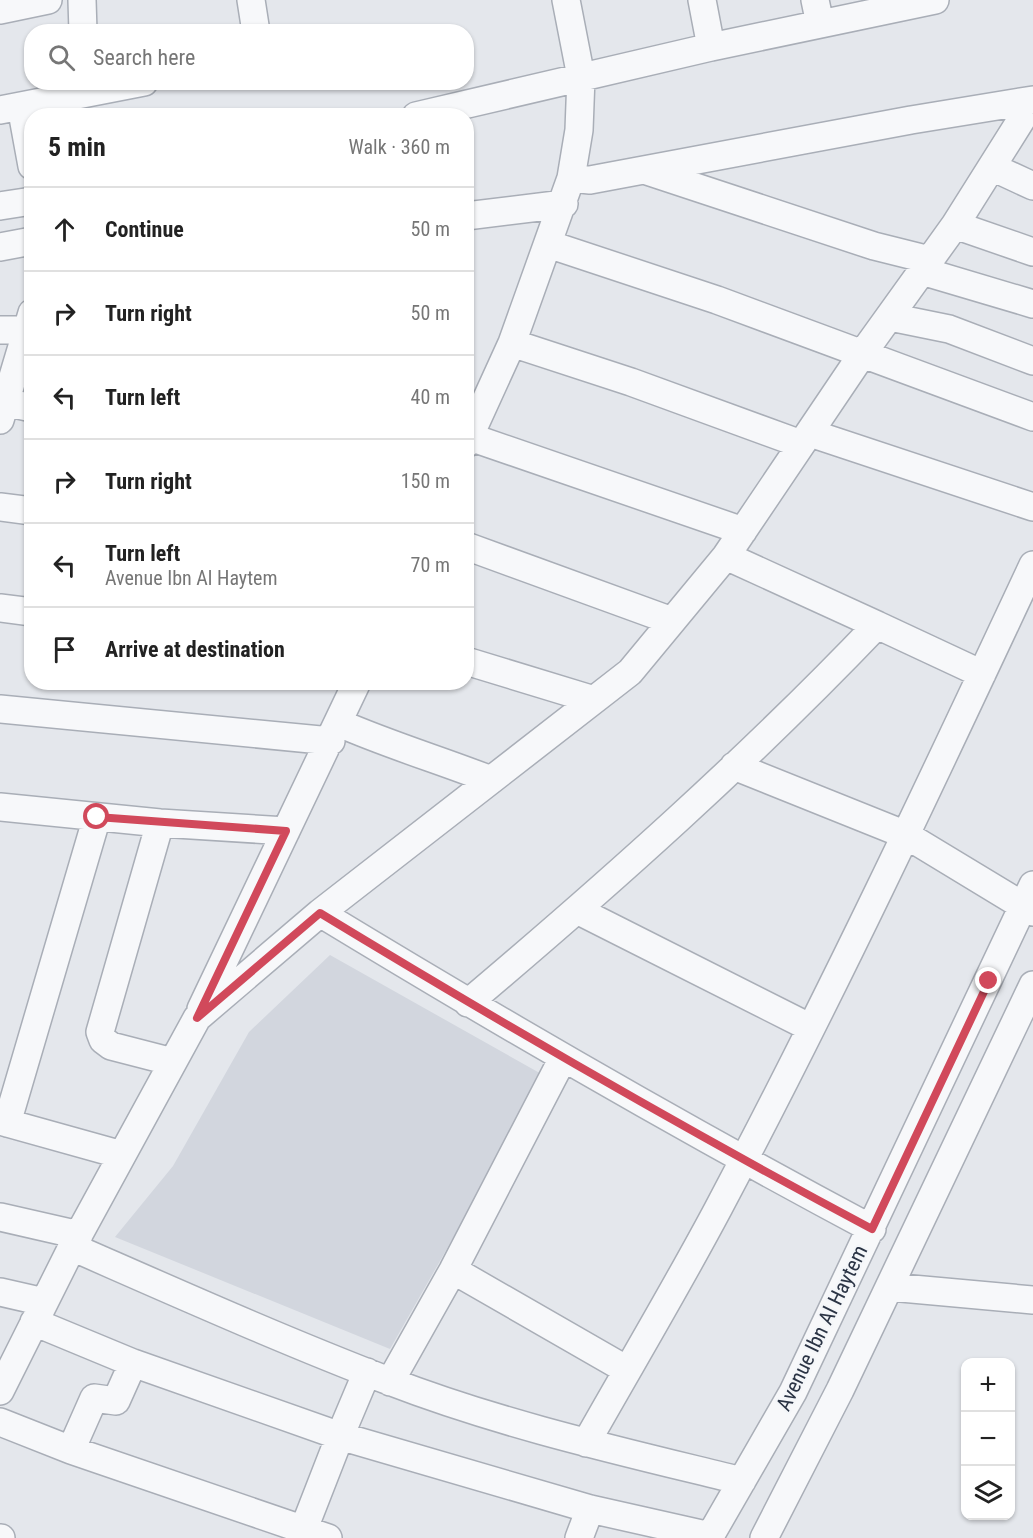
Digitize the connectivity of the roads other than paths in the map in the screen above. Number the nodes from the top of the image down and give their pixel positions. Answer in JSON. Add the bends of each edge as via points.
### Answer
{"nodes":[{"id":1,"x":48,"y":0,"type":"edge"},
{"id":2,"x":82,"y":0,"type":"edge"},
{"id":3,"x":251,"y":0,"type":"edge"},
{"id":4,"x":566,"y":0,"type":"edge"},
{"id":5,"x":702,"y":0,"type":"edge"},
{"id":6,"x":935,"y":0,"type":"edge"},
{"id":7,"x":0,"y":10,"type":"edge"},
{"id":8,"x":818,"y":12,"type":"edge"},
{"id":9,"x":83,"y":24,"type":"edge"},
{"id":10,"x":255,"y":24,"type":"edge"},
{"id":11,"x":711,"y":47,"type":"junction"},
{"id":12,"x":581,"y":77,"type":"junction"},
{"id":13,"x":79,"y":90,"type":"edge"},
{"id":14,"x":1033,"y":101,"type":"edge"},
{"id":15,"x":11,"y":108,"type":"edge"},
{"id":16,"x":450,"y":108,"type":"edge"},
{"id":17,"x":24,"y":144,"type":"edge"},
{"id":18,"x":992,"y":167,"type":"junction"},
{"id":19,"x":646,"y":170,"type":"junction"},
{"id":20,"x":571,"y":178,"type":"junction"},
{"id":21,"x":1033,"y":186,"type":"edge"},
{"id":22,"x":24,"y":202,"type":"edge"},
{"id":23,"x":564,"y":204,"type":"junction"},
{"id":24,"x":0,"y":206,"type":"edge"},
{"id":25,"x":474,"y":215,"type":"edge"},
{"id":26,"x":956,"y":225,"type":"junction"},
{"id":27,"x":24,"y":242,"type":"edge"},
{"id":28,"x":548,"y":244,"type":"junction"},
{"id":29,"x":0,"y":247,"type":"edge"},
{"id":30,"x":1033,"y":252,"type":"edge"},
{"id":31,"x":926,"y":266,"type":"junction"},
{"id":32,"x":1033,"y":304,"type":"edge"},
{"id":33,"x":890,"y":317,"type":"junction"},
{"id":34,"x":24,"y":323,"type":"edge"},
{"id":35,"x":0,"y":330,"type":"edge"},
{"id":36,"x":24,"y":338,"type":"edge"},
{"id":37,"x":512,"y":343,"type":"junction"},
{"id":38,"x":863,"y":352,"type":"junction"},
{"id":39,"x":1033,"y":361,"type":"edge"},
{"id":40,"x":24,"y":409,"type":"edge"},
{"id":41,"x":2,"y":411,"type":"edge"},
{"id":42,"x":1033,"y":417,"type":"edge"},
{"id":43,"x":474,"y":428,"type":"edge"},
{"id":44,"x":806,"y":439,"type":"junction"},
{"id":45,"x":474,"y":443,"type":"edge"},
{"id":46,"x":0,"y":507,"type":"edge"},
{"id":47,"x":1033,"y":507,"type":"edge"},
{"id":48,"x":24,"y":510,"type":"edge"},
{"id":49,"x":743,"y":531,"type":"junction"},
{"id":50,"x":474,"y":549,"type":"edge"},
{"id":51,"x":726,"y":556,"type":"junction"},
{"id":52,"x":1033,"y":565,"type":"edge"},
{"id":53,"x":0,"y":608,"type":"edge"},
{"id":54,"x":24,"y":611,"type":"edge"},
{"id":55,"x":672,"y":621,"type":"junction"},
{"id":56,"x":877,"y":625,"type":"junction"},
{"id":57,"x":474,"y":663,"type":"edge"},
{"id":58,"x":982,"y":674,"type":"junction"},
{"id":59,"x":353,"y":690,"type":"edge"},
{"id":60,"x":594,"y":700,"type":"junction"},
{"id":61,"x":0,"y":709,"type":"edge"},
{"id":62,"x":335,"y":732,"type":"junction"},
{"id":63,"x":734,"y":766,"type":"junction"},
{"id":64,"x":491,"y":780,"type":"junction"},
{"id":65,"x":0,"y":807,"type":"edge"},
{"id":66,"x":97,"y":817,"type":"junction"},
{"id":67,"x":160,"y":823,"type":"junction"},
{"id":68,"x":286,"y":831,"type":"junction"},
{"id":69,"x":906,"y":835,"type":"junction"},
{"id":70,"x":1030,"y":902,"type":"edge"},
{"id":71,"x":577,"y":910,"type":"junction"},
{"id":72,"x":320,"y":913,"type":"junction"},
{"id":73,"x":1033,"y":985,"type":"edge"},
{"id":74,"x":468,"y":1003,"type":"junction"},
{"id":75,"x":197,"y":1018,"type":"junction"},
{"id":76,"x":811,"y":1028,"type":"junction"},
{"id":77,"x":563,"y":1058,"type":"junction"},
{"id":78,"x":173,"y":1062,"type":"junction"},
{"id":79,"x":4,"y":1122,"type":"edge"},
{"id":80,"x":122,"y":1155,"type":"junction"},
{"id":81,"x":743,"y":1160,"type":"junction"},
{"id":82,"x":0,"y":1217,"type":"edge"},
{"id":83,"x":872,"y":1229,"type":"junction"},
{"id":84,"x":76,"y":1241,"type":"junction"},
{"id":85,"x":453,"y":1270,"type":"junction"},
{"id":86,"x":890,"y":1287,"type":"junction"},
{"id":87,"x":0,"y":1292,"type":"edge"},
{"id":88,"x":1033,"y":1300,"type":"edge"},
{"id":89,"x":39,"y":1312,"type":"junction"},
{"id":90,"x":133,"y":1363,"type":"junction"},
{"id":91,"x":627,"y":1370,"type":"junction"},
{"id":92,"x":379,"y":1377,"type":"junction"},
{"id":93,"x":0,"y":1391,"type":"edge"},
{"id":94,"x":0,"y":1422,"type":"edge"},
{"id":95,"x":340,"y":1436,"type":"junction"},
{"id":96,"x":586,"y":1443,"type":"junction"},
{"id":97,"x":71,"y":1450,"type":"junction"},
{"id":98,"x":742,"y":1481,"type":"junction"},
{"id":99,"x":590,"y":1509,"type":"junction"},
{"id":100,"x":315,"y":1534,"type":"edge"},
{"id":101,"x":709,"y":1537,"type":"edge"},
{"id":102,"x":579,"y":1538,"type":"edge"},
{"id":103,"x":764,"y":1538,"type":"edge"}],
"edges":[{"from":1,"to":7,"type":"street"},
{"from":2,"to":9,"type":"street"},
{"from":3,"to":10,"type":"street"},
{"from":4,"to":12,"type":"street"},
{"from":5,"to":11,"type":"street"},
{"from":6,"to":8,"type":"street"},
{"from":8,"to":11,"type":"street"},
{"from":11,"to":12,"type":"street"},
{"from":12,"to":16,"type":"street"},
{"from":12,"to":20,"type":"street","via":[[579,130]]},
{"from":13,"to":15,"type":"street"},
{"from":14,"to":18,"type":"street"},
{"from":14,"to":19,"type":"street"},
{"from":15,"to":17,"type":"street"},
{"from":18,"to":21,"type":"street"},
{"from":18,"to":26,"type":"street"},
{"from":19,"to":20,"type":"street","via":[[590,180]]},
{"from":19,"to":31,"type":"street"},
{"from":20,"to":23,"type":"street"},
{"from":22,"to":24,"type":"street"},
{"from":23,"to":25,"type":"street"},
{"from":23,"to":28,"type":"street"},
{"from":26,"to":30,"type":"street"},
{"from":26,"to":31,"type":"street"},
{"from":27,"to":29,"type":"street"},
{"from":28,"to":37,"type":"street"},
{"from":28,"to":38,"type":"street"},
{"from":31,"to":32,"type":"street"},
{"from":31,"to":33,"type":"street"},
{"from":33,"to":38,"type":"street"},
{"from":33,"to":39,"type":"street","via":[[949,329]]},
{"from":34,"to":35,"type":"street"},
{"from":36,"to":41,"type":"street"},
{"from":37,"to":43,"type":"street"},
{"from":37,"to":44,"type":"street"},
{"from":38,"to":42,"type":"street"},
{"from":38,"to":44,"type":"street"},
{"from":40,"to":41,"type":"street"},
{"from":44,"to":47,"type":"street"},
{"from":44,"to":49,"type":"street"},
{"from":45,"to":49,"type":"street"},
{"from":46,"to":48,"type":"street"},
{"from":49,"to":51,"type":"street"},
{"from":50,"to":55,"type":"street"},
{"from":51,"to":55,"type":"street"},
{"from":51,"to":56,"type":"street"},
{"from":52,"to":58,"type":"street"},
{"from":53,"to":54,"type":"street"},
{"from":55,"to":60,"type":"street","via":[[630,672]]},
{"from":56,"to":58,"type":"street"},
{"from":56,"to":63,"type":"street","via":[[799,707]]},
{"from":57,"to":60,"type":"street"},
{"from":58,"to":69,"type":"street"},
{"from":59,"to":62,"type":"street"},
{"from":60,"to":64,"type":"street"},
{"from":61,"to":62,"type":"street"},
{"from":62,"to":64,"type":"street","via":[[431,756]]},
{"from":62,"to":68,"type":"street"},
{"from":63,"to":69,"type":"street"},
{"from":63,"to":71,"type":"street"},
{"from":64,"to":72,"type":"street"},
{"from":65,"to":66,"type":"street"},
{"from":66,"to":67,"type":"street"},
{"from":66,"to":79,"type":"street"},
{"from":67,"to":68,"type":"street"},
{"from":67,"to":78,"type":"street","via":[[100,1032],[111,1046]]},
{"from":68,"to":75,"type":"street"},
{"from":69,"to":70,"type":"street"},
{"from":69,"to":76,"type":"street"},
{"from":70,"to":83,"type":"street","name":"Avenue Ibn Al Haytem"},
{"from":71,"to":74,"type":"street"},
{"from":71,"to":76,"type":"street"},
{"from":72,"to":74,"type":"street"},
{"from":72,"to":75,"type":"street"},
{"from":73,"to":86,"type":"street","name":"Avenue Ibn Al Haytem"},
{"from":74,"to":77,"type":"street"},
{"from":75,"to":78,"type":"street"},
{"from":76,"to":81,"type":"street"},
{"from":77,"to":81,"type":"street"},
{"from":77,"to":85,"type":"street"},
{"from":78,"to":80,"type":"street"},
{"from":79,"to":80,"type":"street"},
{"from":80,"to":84,"type":"street"},
{"from":81,"to":83,"type":"street"},
{"from":81,"to":91,"type":"street"},
{"from":82,"to":84,"type":"street"},
{"from":83,"to":98,"type":"street","name":"Avenue Ibn Al Haytem","via":[[793,1392]]},
{"from":84,"to":89,"type":"street"},
{"from":84,"to":92,"type":"street","via":[[287,1342]]},
{"from":85,"to":91,"type":"street"},
{"from":85,"to":92,"type":"street"},
{"from":86,"to":88,"type":"street"},
{"from":86,"to":103,"type":"street","name":"Avenue Ibn Al Haytem"},
{"from":87,"to":89,"type":"street"},
{"from":89,"to":90,"type":"street"},
{"from":89,"to":93,"type":"street"},
{"from":90,"to":95,"type":"street"},
{"from":90,"to":97,"type":"street","via":[[116,1401],[94,1398]]},
{"from":91,"to":96,"type":"street"},
{"from":92,"to":95,"type":"street"},
{"from":92,"to":96,"type":"street"},
{"from":94,"to":97,"type":"street"},
{"from":95,"to":99,"type":"street"},
{"from":95,"to":100,"type":"street"},
{"from":96,"to":98,"type":"street"},
{"from":97,"to":100,"type":"street"},
{"from":98,"to":101,"type":"street","name":"Avenue Ibn Al Haytem"},
{"from":99,"to":101,"type":"street"},
{"from":99,"to":102,"type":"street"}]}
